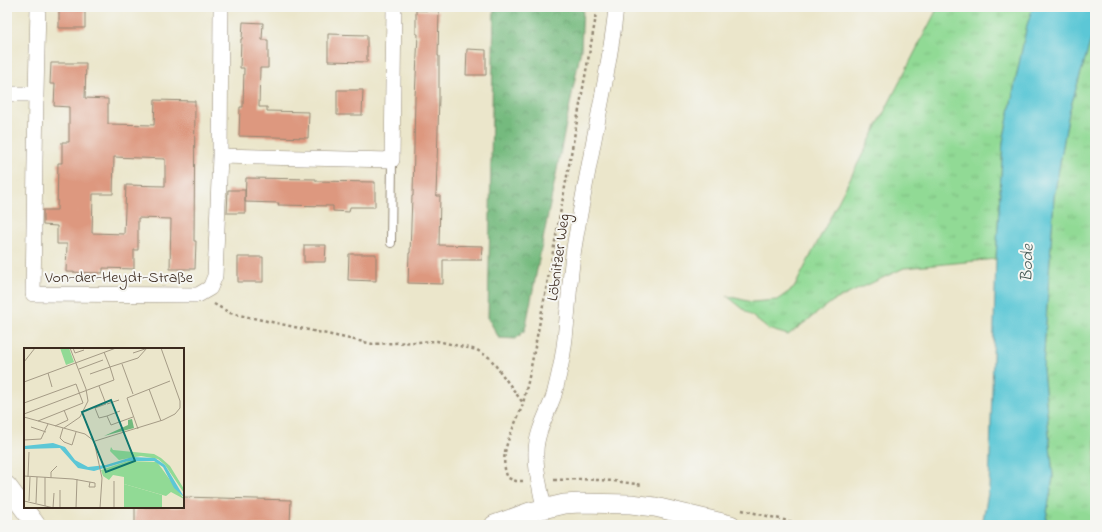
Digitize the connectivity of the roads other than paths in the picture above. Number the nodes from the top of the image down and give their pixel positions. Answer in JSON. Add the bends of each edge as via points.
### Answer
{"nodes":[{"id":1,"x":38,"y":7,"type":"edge"},
{"id":2,"x":221,"y":7,"type":"edge"},
{"id":3,"x":394,"y":7,"type":"edge"},
{"id":4,"x":616,"y":7,"type":"edge"},
{"id":5,"x":7,"y":94,"type":"edge"},
{"id":6,"x":36,"y":94,"type":"junction"},
{"id":7,"x":220,"y":156,"type":"junction"},
{"id":8,"x":392,"y":160,"type":"junction"},
{"id":9,"x":391,"y":243,"type":"dead end"},
{"id":10,"x":7,"y":486,"type":"edge"},
{"id":11,"x":544,"y":509,"type":"junction"},
{"id":12,"x":36,"y":525,"type":"edge"},
{"id":13,"x":494,"y":525,"type":"edge"},
{"id":14,"x":731,"y":525,"type":"edge"}],
"edges":[{"from":1,"to":6,"type":"street","name":"Von-der-Heydt-Straße"},
{"from":2,"to":7,"type":"street","name":"Von-der-Heydt-Straße"},
{"from":3,"to":8,"type":"street"},
{"from":4,"to":11,"type":"street","name":"Löbnitzer Weg","via":[[575,245],[562,363],[537,444],[536,465]]},
{"from":5,"to":6,"type":"street"},
{"from":6,"to":7,"type":"street","name":"Von-der-Heydt-Straße","via":[[33,294],[198,295],[210,288],[215,276]]},
{"from":7,"to":8,"type":"street"},
{"from":8,"to":9,"type":"lane"},
{"from":10,"to":12,"type":"street"},
{"from":11,"to":13,"type":"street"},
{"from":11,"to":14,"type":"street","via":[[580,503],[631,504]]}]}
